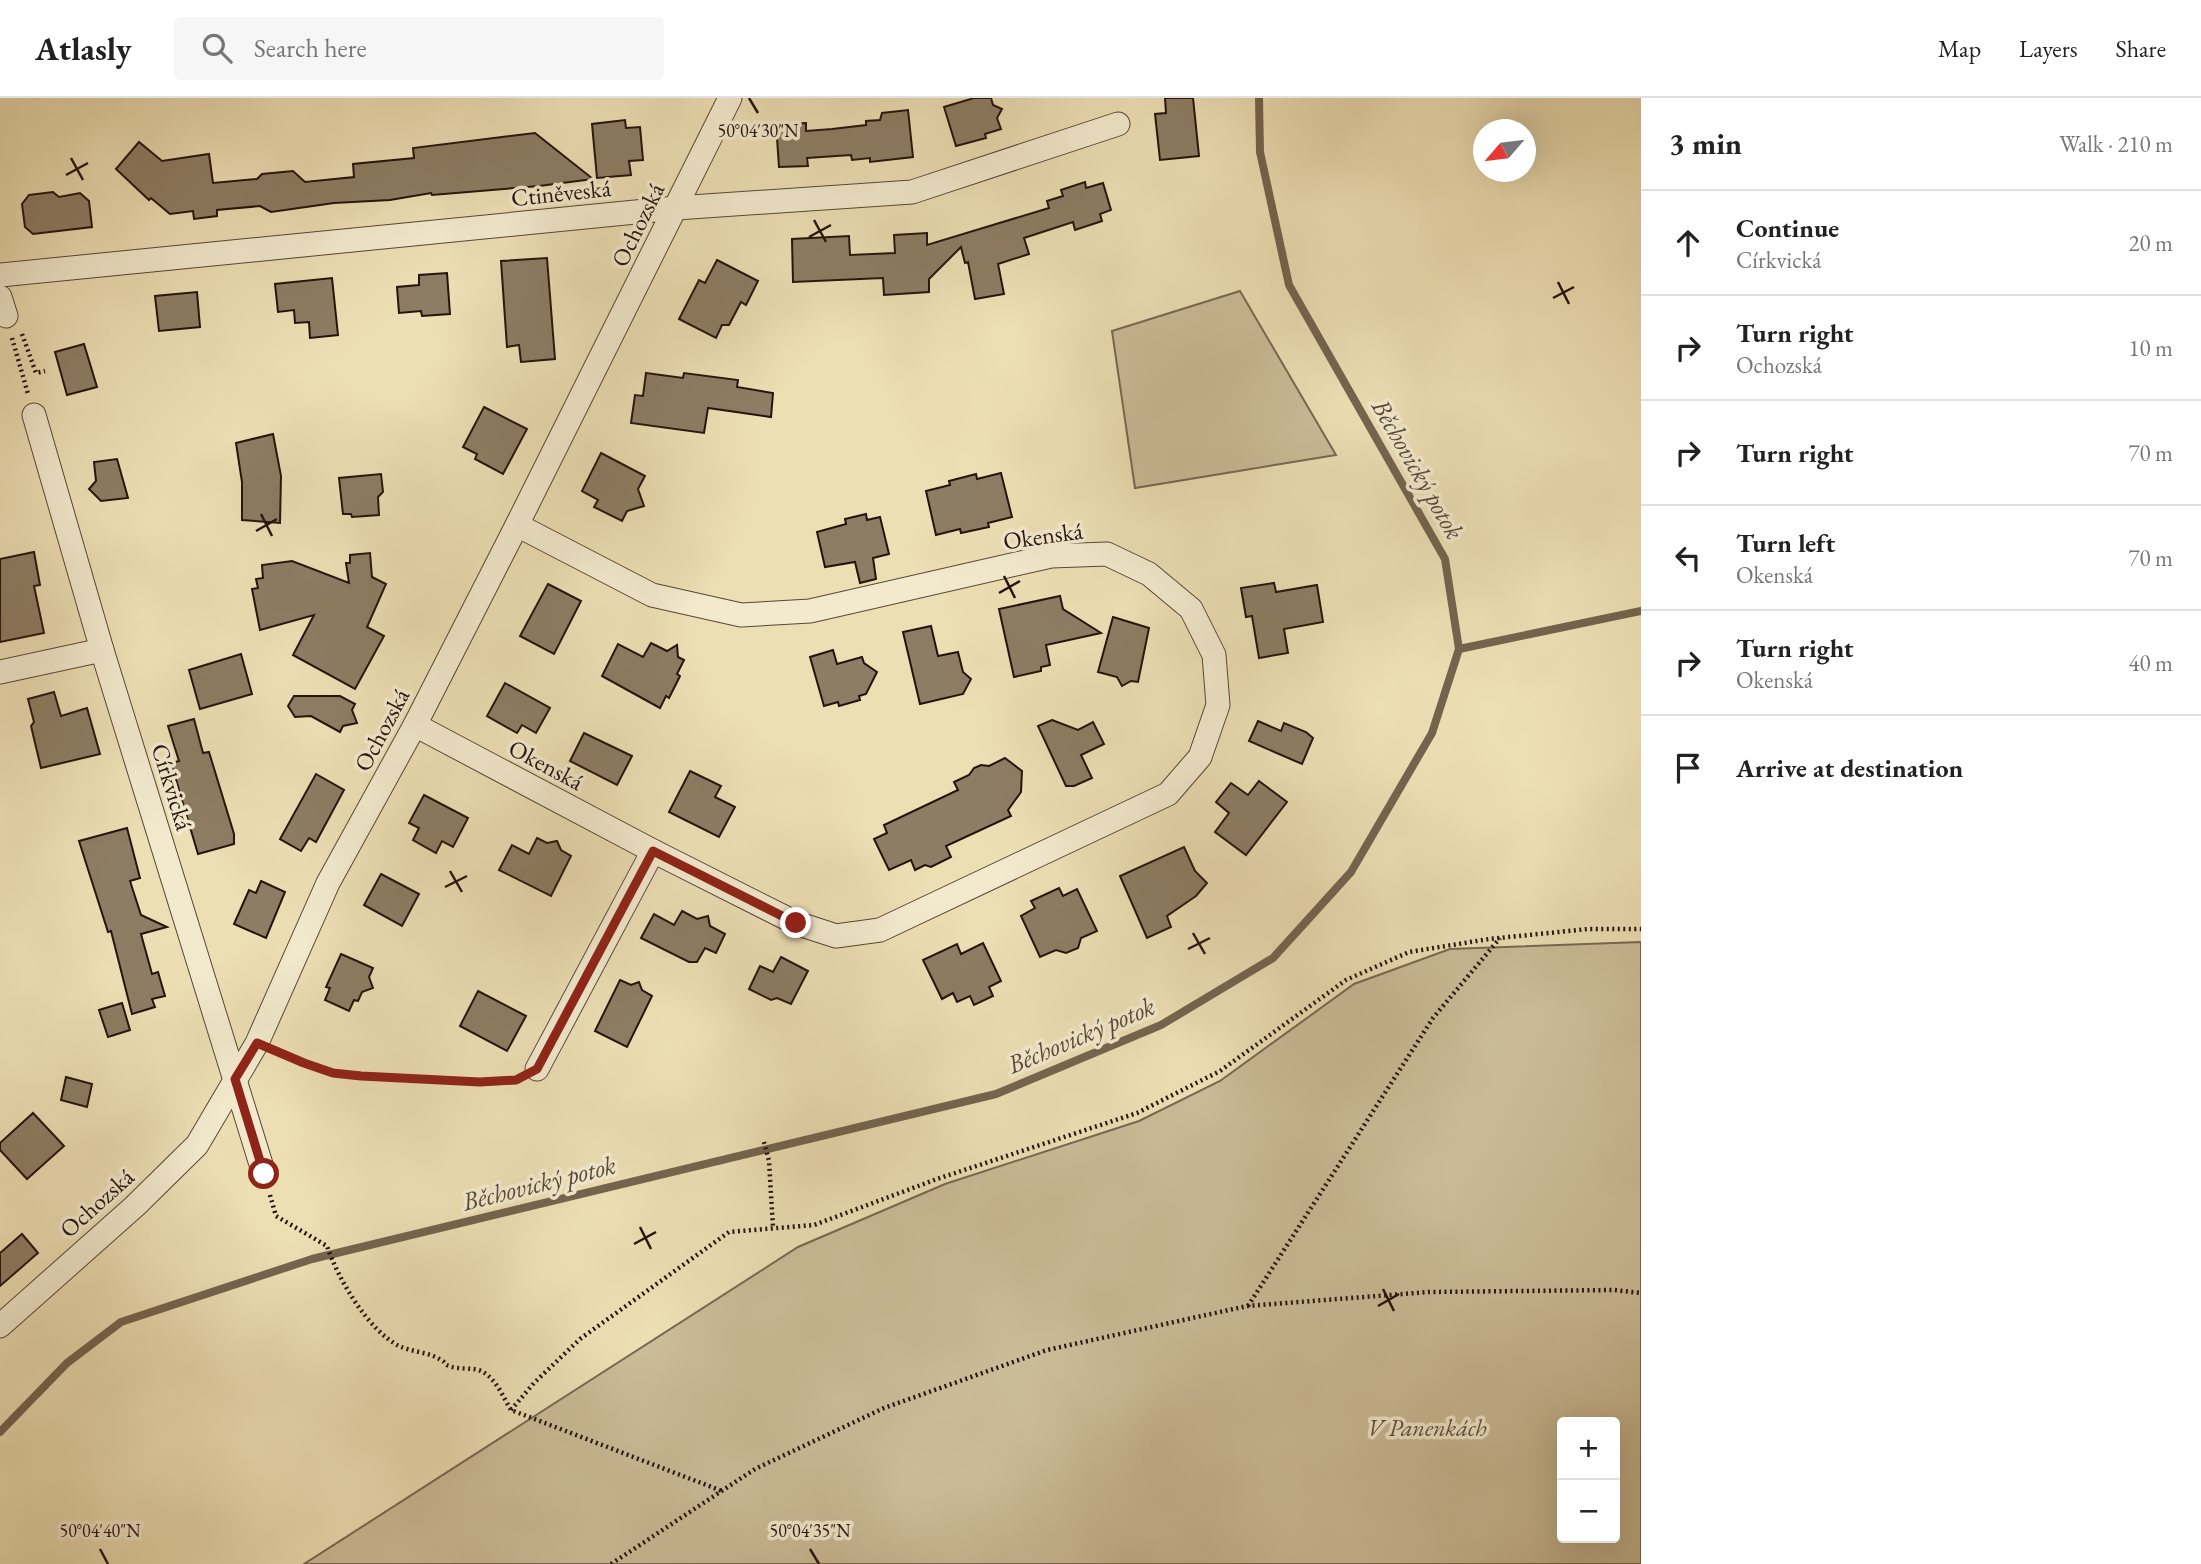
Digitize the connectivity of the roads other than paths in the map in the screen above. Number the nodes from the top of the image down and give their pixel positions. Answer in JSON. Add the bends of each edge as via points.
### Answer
{"nodes":[{"id":1,"x":730,"y":98,"type":"edge"},
{"id":2,"x":1118,"y":124,"type":"dead end"},
{"id":3,"x":676,"y":208,"type":"junction"},
{"id":4,"x":0,"y":275,"type":"edge"},
{"id":5,"x":34,"y":415,"type":"road end"},
{"id":6,"x":517,"y":525,"type":"junction"},
{"id":7,"x":102,"y":650,"type":"junction"},
{"id":8,"x":0,"y":671,"type":"edge"},
{"id":9,"x":415,"y":725,"type":"junction"},
{"id":10,"x":653,"y":851,"type":"junction"},
{"id":11,"x":537,"y":1069,"type":"road end"},
{"id":12,"x":235,"y":1079,"type":"junction"},
{"id":13,"x":264,"y":1174,"type":"road end"},
{"id":14,"x":0,"y":1326,"type":"edge"}],
"edges":[{"from":1,"to":3,"type":"street","name":"Ochozská"},
{"from":2,"to":3,"type":"street","name":"Ctiněveská","via":[[912,192]]},
{"from":3,"to":4,"type":"street","name":"Ctiněveská"},
{"from":3,"to":6,"type":"street","name":"Ochozská"},
{"from":5,"to":7,"type":"street","name":"Církvická"},
{"from":6,"to":9,"type":"street","name":"Ochozská"},
{"from":6,"to":10,"type":"street","name":"Okenská","via":[[652,595],[741,615],[810,611],[1051,556],[1107,554],[1149,574],[1191,609],[1214,655],[1218,705],[1200,757],[1168,794],[880,930],[836,936],[796,923]]},
{"from":7,"to":8,"type":"street"},
{"from":7,"to":12,"type":"street","name":"Církvická"},
{"from":9,"to":10,"type":"street","name":"Okenská"},
{"from":9,"to":12,"type":"street","name":"Ochozská","via":[[328,883],[257,1043]]},
{"from":10,"to":11,"type":"street"},
{"from":12,"to":13,"type":"street","name":"Církvická"},
{"from":12,"to":14,"type":"street","name":"Ochozská","via":[[197,1145]]}]}
